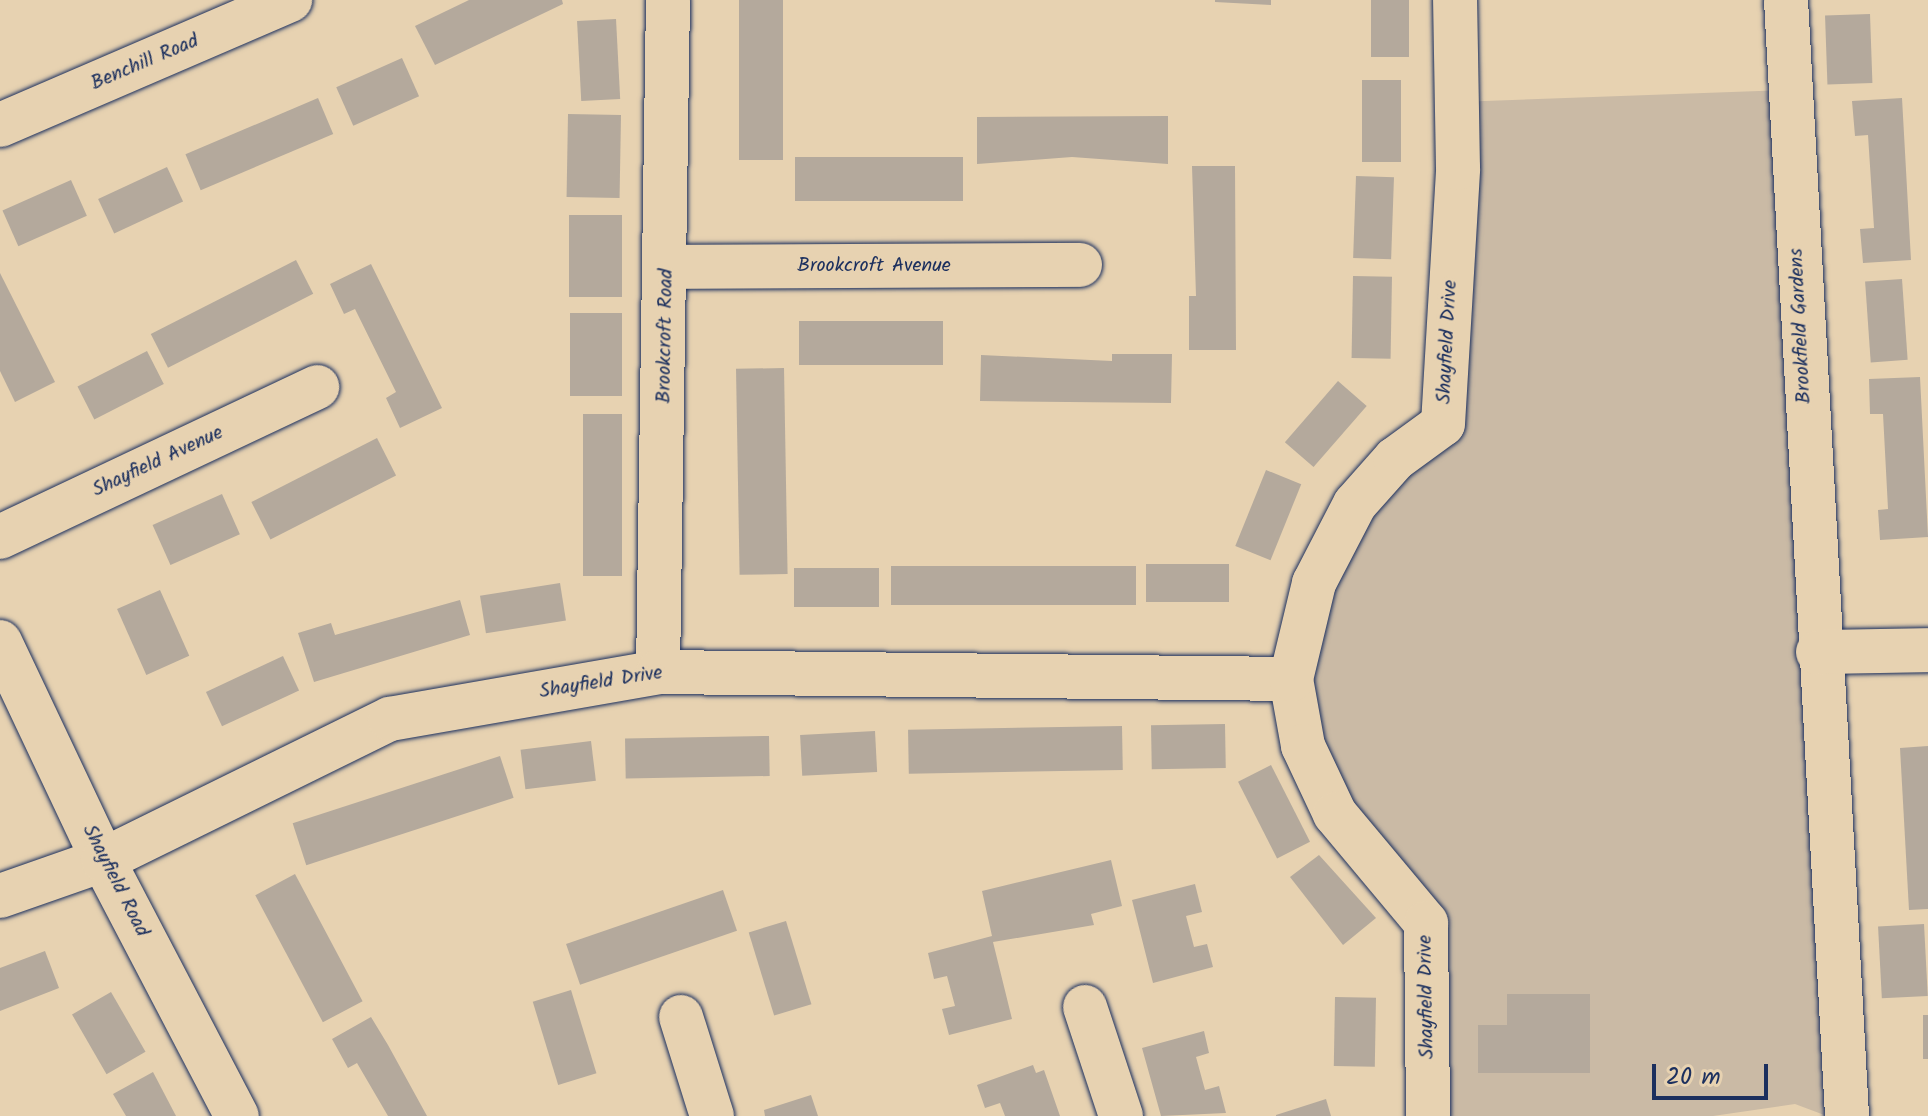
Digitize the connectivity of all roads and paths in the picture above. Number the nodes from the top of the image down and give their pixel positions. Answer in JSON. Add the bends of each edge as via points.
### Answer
{"nodes":[{"id":1,"x":290,"y":0,"type":"edge"},
{"id":2,"x":668,"y":0,"type":"edge"},
{"id":3,"x":1455,"y":0,"type":"edge"},
{"id":4,"x":1786,"y":0,"type":"edge"},
{"id":5,"x":0,"y":125,"type":"edge"},
{"id":6,"x":1080,"y":265,"type":"dead end"},
{"id":7,"x":668,"y":267,"type":"junction"},
{"id":8,"x":317,"y":387,"type":"dead end"},
{"id":9,"x":0,"y":537,"type":"edge"},
{"id":10,"x":0,"y":642,"type":"edge"},
{"id":11,"x":1928,"y":650,"type":"edge"},
{"id":12,"x":1818,"y":652,"type":"junction"},
{"id":13,"x":658,"y":672,"type":"junction"},
{"id":14,"x":1291,"y":679,"type":"junction"},
{"id":15,"x":103,"y":860,"type":"junction"},
{"id":16,"x":0,"y":896,"type":"edge"},
{"id":17,"x":1085,"y":1007,"type":"dead end"},
{"id":18,"x":681,"y":1017,"type":"dead end"},
{"id":19,"x":237,"y":1116,"type":"edge"},
{"id":20,"x":712,"y":1116,"type":"edge"},
{"id":21,"x":1121,"y":1116,"type":"edge"},
{"id":22,"x":1428,"y":1116,"type":"edge"},
{"id":23,"x":1847,"y":1116,"type":"edge"}],
"edges":[{"from":1,"to":5,"type":"street","name":"Benchill Road"},
{"from":2,"to":7,"type":"street","name":"Brookcroft Road"},
{"from":3,"to":14,"type":"street","name":"Shayfield Drive","via":[[1458,168],[1443,424],[1395,459],[1355,504],[1314,583]]},
{"from":4,"to":12,"type":"street","name":"Brookfield Gardens"},
{"from":6,"to":7,"type":"street","name":"Brookcroft Avenue"},
{"from":7,"to":13,"type":"street","name":"Brookcroft Road"},
{"from":8,"to":9,"type":"street","name":"Shayfield Avenue"},
{"from":10,"to":15,"type":"street","name":"Shayfield Road"},
{"from":11,"to":12,"type":"street"},
{"from":12,"to":23,"type":"street","name":"Brookfield Gardens"},
{"from":13,"to":14,"type":"street","name":"Shayfield Drive"},
{"from":13,"to":15,"type":"street","name":"Shayfield Drive","via":[[390,719]]},
{"from":14,"to":22,"type":"street","name":"Shayfield Drive","via":[[1303,746],[1335,814],[1426,923]]},
{"from":15,"to":16,"type":"street","name":"Shayfield Drive"},
{"from":15,"to":19,"type":"street","name":"Shayfield Road"},
{"from":17,"to":21,"type":"street"},
{"from":18,"to":20,"type":"street"}]}
